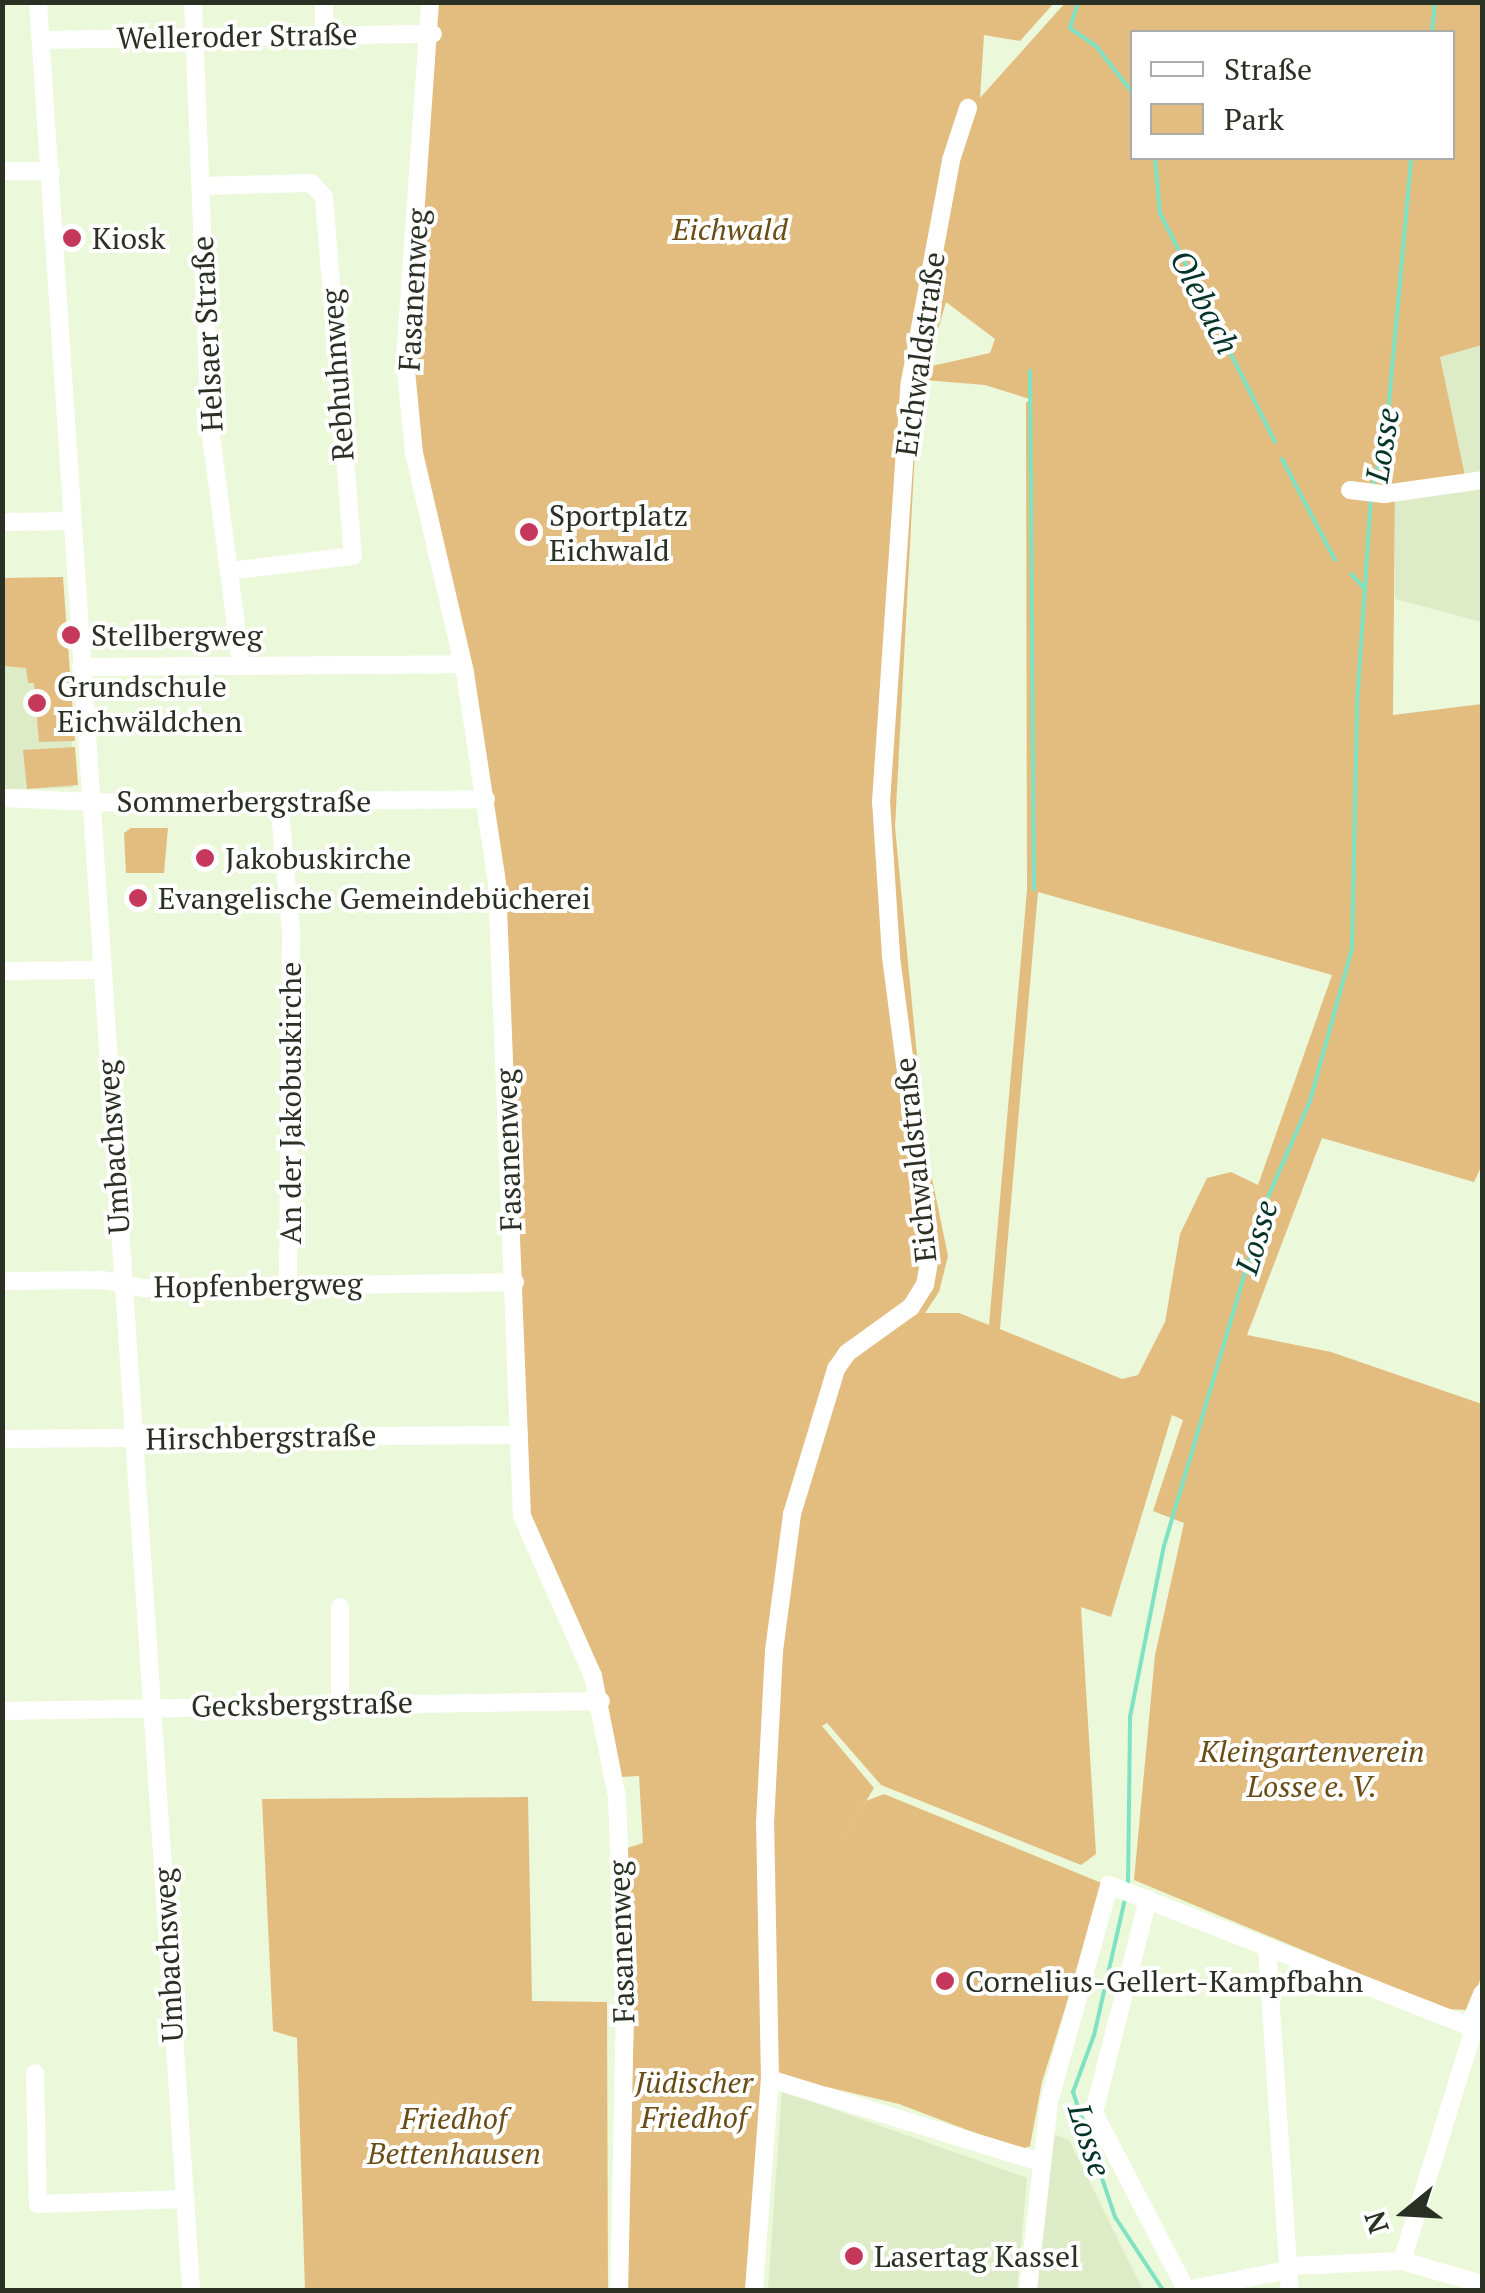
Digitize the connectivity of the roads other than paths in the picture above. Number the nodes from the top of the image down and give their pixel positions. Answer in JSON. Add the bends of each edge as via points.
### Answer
{"nodes":[{"id":1,"x":38,"y":2,"type":"edge"},
{"id":2,"x":193,"y":2,"type":"edge"},
{"id":3,"x":324,"y":2,"type":"edge"},
{"id":4,"x":430,"y":2,"type":"edge"},
{"id":5,"x":196,"y":34,"type":"junction"},
{"id":6,"x":324,"y":34,"type":"junction"},
{"id":7,"x":432,"y":34,"type":"junction"},
{"id":8,"x":41,"y":40,"type":"junction"},
{"id":9,"x":968,"y":108,"type":"dead end"},
{"id":10,"x":2,"y":171,"type":"edge"},
{"id":11,"x":51,"y":171,"type":"junction"},
{"id":12,"x":201,"y":186,"type":"junction"},
{"id":13,"x":1482,"y":480,"type":"edge"},
{"id":14,"x":1350,"y":490,"type":"dead end"},
{"id":15,"x":72,"y":521,"type":"junction"},
{"id":16,"x":2,"y":522,"type":"edge"},
{"id":17,"x":228,"y":571,"type":"junction"},
{"id":18,"x":241,"y":664,"type":"junction"},
{"id":19,"x":463,"y":664,"type":"junction"},
{"id":20,"x":81,"y":667,"type":"junction"},
{"id":21,"x":2,"y":798,"type":"edge"},
{"id":22,"x":486,"y":799,"type":"junction"},
{"id":23,"x":88,"y":801,"type":"junction"},
{"id":24,"x":278,"y":802,"type":"junction"},
{"id":25,"x":101,"y":970,"type":"junction"},
{"id":26,"x":2,"y":971,"type":"edge"},
{"id":27,"x":2,"y":1282,"type":"edge"},
{"id":28,"x":514,"y":1282,"type":"junction"},
{"id":29,"x":123,"y":1284,"type":"junction"},
{"id":30,"x":288,"y":1284,"type":"junction"},
{"id":31,"x":519,"y":1436,"type":"junction"},
{"id":32,"x":134,"y":1438,"type":"junction"},
{"id":33,"x":2,"y":1439,"type":"edge"},
{"id":34,"x":340,"y":1607,"type":"dead end"},
{"id":35,"x":601,"y":1701,"type":"junction"},
{"id":36,"x":340,"y":1703,"type":"junction"},
{"id":37,"x":153,"y":1705,"type":"junction"},
{"id":38,"x":2,"y":1712,"type":"edge"},
{"id":39,"x":1145,"y":1898,"type":"junction"},
{"id":40,"x":1267,"y":1948,"type":"junction"},
{"id":41,"x":1482,"y":1993,"type":"edge"},
{"id":42,"x":1475,"y":2029,"type":"edge"},
{"id":43,"x":35,"y":2072,"type":"dead end"},
{"id":44,"x":770,"y":2078,"type":"junction"},
{"id":45,"x":1040,"y":2162,"type":"junction"},
{"id":46,"x":186,"y":2199,"type":"junction"},
{"id":47,"x":1402,"y":2260,"type":"junction"},
{"id":48,"x":1288,"y":2268,"type":"junction"},
{"id":49,"x":1482,"y":2284,"type":"edge"},
{"id":50,"x":191,"y":2290,"type":"edge"},
{"id":51,"x":618,"y":2290,"type":"edge"},
{"id":52,"x":754,"y":2290,"type":"edge"},
{"id":53,"x":1028,"y":2290,"type":"edge"},
{"id":54,"x":1290,"y":2290,"type":"edge"}],
"edges":[{"from":1,"to":8,"type":"street","name":"Umbachsweg"},
{"from":2,"to":5,"type":"street","name":"Helsaer Straße"},
{"from":3,"to":6,"type":"street"},
{"from":4,"to":7,"type":"street","name":"Fasanenweg"},
{"from":5,"to":6,"type":"street","name":"Welleroder Straße"},
{"from":5,"to":8,"type":"street","name":"Welleroder Straße"},
{"from":5,"to":12,"type":"street","name":"Helsaer Straße"},
{"from":6,"to":7,"type":"street","name":"Welleroder Straße"},
{"from":7,"to":19,"type":"street","name":"Fasanenweg","via":[[404,360],[414,453]]},
{"from":8,"to":11,"type":"street","name":"Umbachsweg"},
{"from":9,"to":44,"type":"street","name":"Eichwaldstraße","via":[[951,160],[910,382],[881,802],[891,955],[930,1257],[925,1285],[911,1307],[847,1353],[836,1369],[792,1514],[774,1651],[765,1822]]},
{"from":10,"to":11,"type":"street"},
{"from":11,"to":15,"type":"street","name":"Umbachsweg"},
{"from":12,"to":17,"type":"street","name":"Helsaer Straße","via":[[210,428]]},
{"from":12,"to":17,"type":"street","name":"Rebhuhnweg","via":[[312,183],[324,197],[353,556]]},
{"from":13,"to":14,"type":"street","via":[[1384,494]]},
{"from":15,"to":16,"type":"street"},
{"from":15,"to":20,"type":"street","name":"Umbachsweg"},
{"from":17,"to":18,"type":"street","name":"Helsaer Straße"},
{"from":18,"to":19,"type":"street"},
{"from":18,"to":20,"type":"street"},
{"from":19,"to":22,"type":"street","name":"Fasanenweg"},
{"from":20,"to":23,"type":"street","name":"Umbachsweg"},
{"from":21,"to":23,"type":"street","name":"Sommerbergstraße"},
{"from":22,"to":24,"type":"street","name":"Sommerbergstraße"},
{"from":22,"to":28,"type":"street","name":"Fasanenweg","via":[[502,953]]},
{"from":23,"to":24,"type":"street","name":"Sommerbergstraße"},
{"from":23,"to":25,"type":"street","name":"Umbachsweg"},
{"from":24,"to":30,"type":"street","name":"An der Jakobuskirche","via":[[291,932]]},
{"from":25,"to":26,"type":"street"},
{"from":25,"to":29,"type":"street","name":"Umbachsweg"},
{"from":27,"to":29,"type":"street","name":"Hopfenbergweg"},
{"from":28,"to":30,"type":"street","name":"Hopfenbergweg"},
{"from":28,"to":31,"type":"street","name":"Fasanenweg"},
{"from":29,"to":30,"type":"street","name":"Hopfenbergweg"},
{"from":29,"to":32,"type":"street","name":"Umbachsweg"},
{"from":31,"to":32,"type":"street","name":"Hirschbergstraße"},
{"from":31,"to":35,"type":"street","name":"Fasanenweg","via":[[522,1516]]},
{"from":32,"to":33,"type":"street","name":"Hirschbergstraße"},
{"from":32,"to":37,"type":"street","name":"Umbachsweg"},
{"from":34,"to":36,"type":"street"},
{"from":35,"to":36,"type":"street","name":"Gecksbergstraße"},
{"from":35,"to":51,"type":"street","name":"Fasanenweg","via":[[616,1797],[625,2008]]},
{"from":36,"to":37,"type":"street","name":"Gecksbergstraße"},
{"from":37,"to":38,"type":"street","name":"Gecksbergstraße"},
{"from":37,"to":46,"type":"street","name":"Umbachsweg"},
{"from":39,"to":40,"type":"street"},
{"from":39,"to":45,"type":"street","via":[[1113,1886],[1052,2086]]},
{"from":39,"to":48,"type":"street","via":[[1094,2113],[1186,2290]]},
{"from":40,"to":42,"type":"street"},
{"from":40,"to":48,"type":"street"},
{"from":41,"to":42,"type":"street"},
{"from":42,"to":47,"type":"street"},
{"from":43,"to":46,"type":"street","via":[[38,2204]]},
{"from":44,"to":45,"type":"street"},
{"from":44,"to":52,"type":"street","name":"Eichwaldstraße"},
{"from":45,"to":53,"type":"street"},
{"from":46,"to":50,"type":"street","name":"Umbachsweg"},
{"from":47,"to":48,"type":"street"},
{"from":47,"to":49,"type":"street"},
{"from":48,"to":54,"type":"street"}]}
